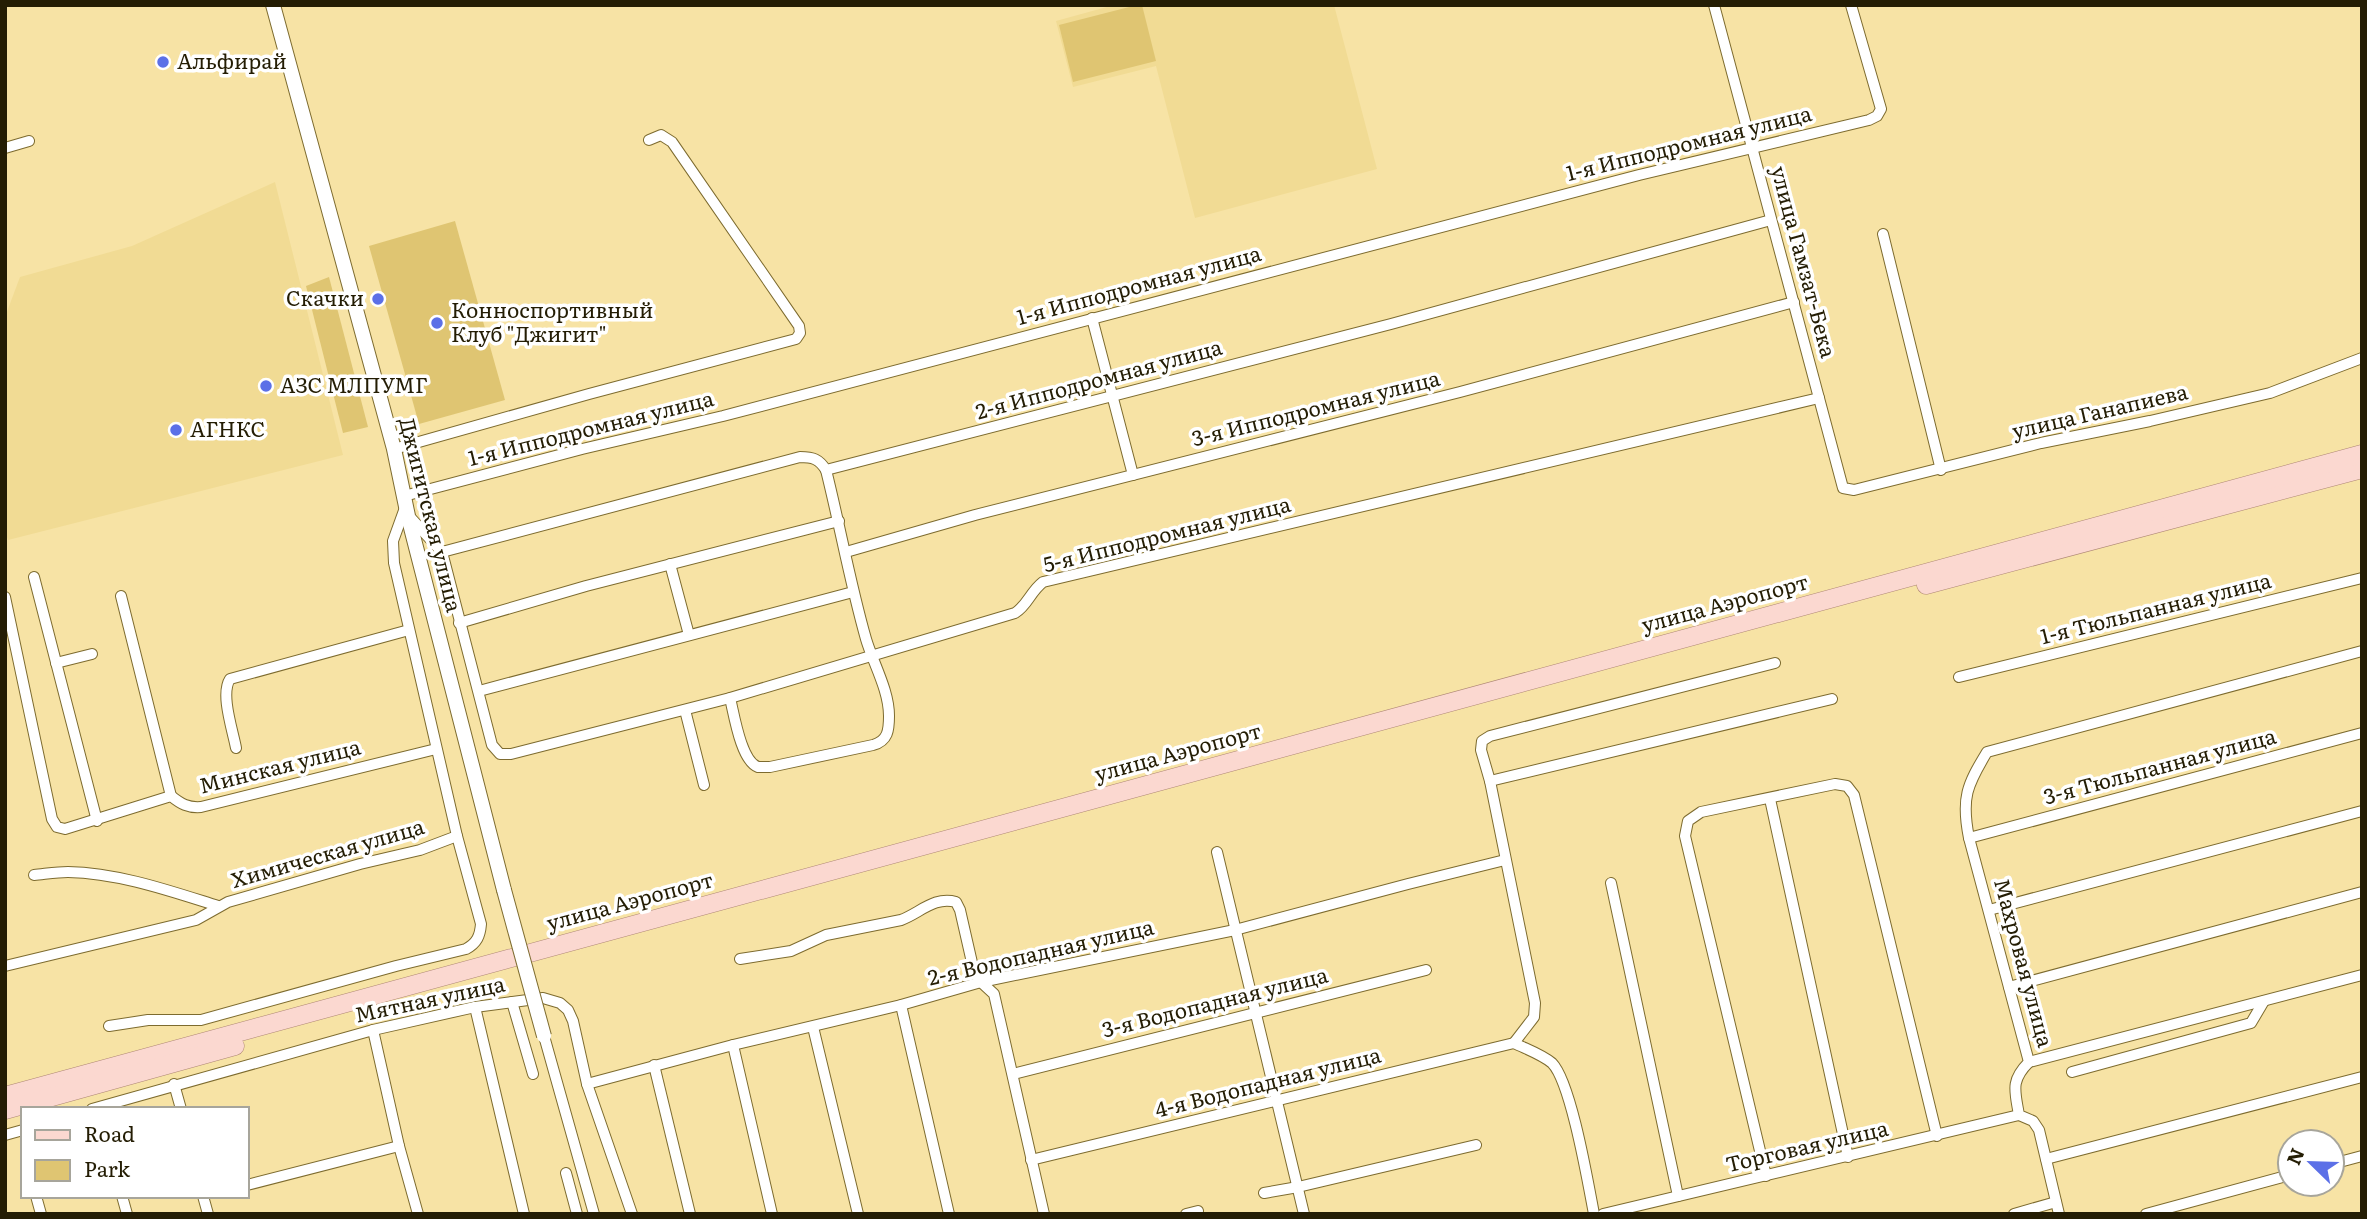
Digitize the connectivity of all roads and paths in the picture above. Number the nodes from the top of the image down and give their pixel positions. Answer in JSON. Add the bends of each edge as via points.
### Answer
{"nodes":[{"id":1,"x":273,"y":5,"type":"edge"},
{"id":2,"x":1714,"y":5,"type":"edge"},
{"id":3,"x":1851,"y":5,"type":"edge"},
{"id":4,"x":649,"y":140,"type":"dead end"},
{"id":5,"x":29,"y":141,"type":"dead end"},
{"id":6,"x":5,"y":148,"type":"edge"},
{"id":7,"x":1752,"y":148,"type":"junction"},
{"id":8,"x":1771,"y":220,"type":"junction"},
{"id":9,"x":1883,"y":234,"type":"dead end"},
{"id":10,"x":1794,"y":302,"type":"junction"},
{"id":11,"x":1092,"y":318,"type":"junction"},
{"id":12,"x":2362,"y":358,"type":"edge"},
{"id":13,"x":1113,"y":396,"type":"junction"},
{"id":14,"x":1819,"y":398,"type":"junction"},
{"id":15,"x":394,"y":449,"type":"junction"},
{"id":16,"x":2362,"y":454,"type":"edge"},
{"id":17,"x":2362,"y":469,"type":"edge"},
{"id":18,"x":826,"y":470,"type":"junction"},
{"id":19,"x":1941,"y":470,"type":"junction"},
{"id":20,"x":1133,"y":475,"type":"junction"},
{"id":21,"x":1843,"y":488,"type":"joint"},
{"id":22,"x":406,"y":506,"type":"junction"},
{"id":23,"x":839,"y":521,"type":"junction"},
{"id":24,"x":442,"y":552,"type":"junction"},
{"id":25,"x":846,"y":552,"type":"junction"},
{"id":26,"x":670,"y":564,"type":"junction"},
{"id":27,"x":34,"y":577,"type":"dead end"},
{"id":28,"x":2362,"y":578,"type":"edge"},
{"id":29,"x":853,"y":592,"type":"junction"},
{"id":30,"x":121,"y":596,"type":"dead end"},
{"id":31,"x":5,"y":597,"type":"edge"},
{"id":32,"x":459,"y":624,"type":"junction"},
{"id":33,"x":409,"y":630,"type":"junction"},
{"id":34,"x":690,"y":635,"type":"junction"},
{"id":35,"x":2362,"y":651,"type":"edge"},
{"id":36,"x":92,"y":654,"type":"dead end"},
{"id":37,"x":870,"y":656,"type":"junction"},
{"id":38,"x":56,"y":663,"type":"junction"},
{"id":39,"x":1774,"y":663,"type":"dead end"},
{"id":40,"x":1959,"y":677,"type":"dead end"},
{"id":41,"x":479,"y":691,"type":"junction"},
{"id":42,"x":730,"y":698,"type":"junction"},
{"id":43,"x":1832,"y":699,"type":"dead end"},
{"id":44,"x":685,"y":710,"type":"junction"},
{"id":45,"x":2362,"y":733,"type":"edge"},
{"id":46,"x":236,"y":748,"type":"dead end"},
{"id":47,"x":436,"y":749,"type":"junction"},
{"id":48,"x":1490,"y":782,"type":"junction"},
{"id":49,"x":704,"y":785,"type":"dead end"},
{"id":50,"x":171,"y":796,"type":"junction"},
{"id":51,"x":1770,"y":799,"type":"junction"},
{"id":52,"x":2362,"y":811,"type":"edge"},
{"id":53,"x":97,"y":821,"type":"junction"},
{"id":54,"x":457,"y":836,"type":"junction"},
{"id":55,"x":1969,"y":838,"type":"junction"},
{"id":56,"x":1217,"y":852,"type":"dead end"},
{"id":57,"x":1505,"y":860,"type":"junction"},
{"id":58,"x":34,"y":875,"type":"dead end"},
{"id":59,"x":1611,"y":883,"type":"dead end"},
{"id":60,"x":2362,"y":892,"type":"edge"},
{"id":61,"x":218,"y":906,"type":"junction"},
{"id":62,"x":1989,"y":910,"type":"junction"},
{"id":63,"x":1235,"y":930,"type":"junction"},
{"id":64,"x":740,"y":960,"type":"dead end"},
{"id":65,"x":5,"y":966,"type":"edge"},
{"id":66,"x":1426,"y":970,"type":"dead end"},
{"id":67,"x":2362,"y":975,"type":"edge"},
{"id":68,"x":981,"y":982,"type":"junction"},
{"id":69,"x":2009,"y":987,"type":"junction"},
{"id":70,"x":2264,"y":1001,"type":"junction"},
{"id":71,"x":512,"y":1002,"type":"junction"},
{"id":72,"x":901,"y":1006,"type":"junction"},
{"id":73,"x":475,"y":1007,"type":"junction"},
{"id":74,"x":1256,"y":1013,"type":"junction"},
{"id":75,"x":109,"y":1027,"type":"dead end"},
{"id":76,"x":813,"y":1027,"type":"junction"},
{"id":77,"x":373,"y":1030,"type":"junction"},
{"id":78,"x":544,"y":1035,"type":"joint"},
{"id":79,"x":1514,"y":1043,"type":"junction"},
{"id":80,"x":733,"y":1045,"type":"junction"},
{"id":81,"x":2029,"y":1062,"type":"junction"},
{"id":82,"x":654,"y":1065,"type":"junction"},
{"id":83,"x":2072,"y":1072,"type":"dead end"},
{"id":84,"x":533,"y":1074,"type":"dead end"},
{"id":85,"x":1013,"y":1074,"type":"junction"},
{"id":86,"x":2362,"y":1077,"type":"edge"},
{"id":87,"x":174,"y":1084,"type":"junction"},
{"id":88,"x":587,"y":1084,"type":"junction"},
{"id":89,"x":5,"y":1096,"type":"edge"},
{"id":90,"x":1277,"y":1102,"type":"junction"},
{"id":91,"x":98,"y":1107,"type":"edge"},
{"id":92,"x":180,"y":1107,"type":"edge"},
{"id":93,"x":5,"y":1110,"type":"edge"},
{"id":94,"x":2019,"y":1115,"type":"junction"},
{"id":95,"x":21,"y":1130,"type":"edge"},
{"id":96,"x":5,"y":1135,"type":"edge"},
{"id":97,"x":1937,"y":1136,"type":"junction"},
{"id":98,"x":1476,"y":1145,"type":"dead end"},
{"id":99,"x":399,"y":1146,"type":"junction"},
{"id":100,"x":1848,"y":1157,"type":"junction"},
{"id":101,"x":2046,"y":1159,"type":"junction"},
{"id":102,"x":1031,"y":1160,"type":"junction"},
{"id":103,"x":566,"y":1173,"type":"dead end"},
{"id":104,"x":1766,"y":1176,"type":"junction"},
{"id":105,"x":2276,"y":1179,"type":"edge"},
{"id":106,"x":248,"y":1185,"type":"edge"},
{"id":107,"x":1298,"y":1187,"type":"junction"},
{"id":108,"x":1264,"y":1194,"type":"dead end"},
{"id":109,"x":1678,"y":1196,"type":"junction"},
{"id":110,"x":2057,"y":1208,"type":"edge"},
{"id":111,"x":1198,"y":1211,"type":"dead end"},
{"id":112,"x":418,"y":1214,"type":"edge"},
{"id":113,"x":524,"y":1214,"type":"edge"},
{"id":114,"x":577,"y":1214,"type":"edge"},
{"id":115,"x":594,"y":1214,"type":"edge"},
{"id":116,"x":632,"y":1214,"type":"edge"},
{"id":117,"x":690,"y":1214,"type":"edge"},
{"id":118,"x":772,"y":1214,"type":"edge"},
{"id":119,"x":858,"y":1214,"type":"edge"},
{"id":120,"x":949,"y":1214,"type":"edge"},
{"id":121,"x":1044,"y":1214,"type":"edge"},
{"id":122,"x":1186,"y":1214,"type":"edge"},
{"id":123,"x":1304,"y":1214,"type":"edge"},
{"id":124,"x":1594,"y":1214,"type":"edge"},
{"id":125,"x":1603,"y":1214,"type":"edge"},
{"id":126,"x":2014,"y":1214,"type":"edge"},
{"id":127,"x":2146,"y":1214,"type":"edge"}],
"edges":[{"from":1,"to":15,"type":"street","name":"Джигитская улица"},
{"from":2,"to":7,"type":"street","name":"улица Гамзат-Бека"},
{"from":3,"to":7,"type":"street","name":"1-я Ипподромная улица","via":[[1881,108],[1877,116]]},
{"from":4,"to":15,"type":"street","via":[[661,135],[671,142],[799,326],[796,340]]},
{"from":5,"to":6,"type":"street"},
{"from":7,"to":8,"type":"street","name":"улица Гамзат-Бека"},
{"from":7,"to":11,"type":"street","name":"1-я Ипподромная улица"},
{"from":8,"to":10,"type":"street","name":"улица Гамзат-Бека"},
{"from":8,"to":13,"type":"street","name":"2-я Ипподромная улица"},
{"from":9,"to":19,"type":"street"},
{"from":10,"to":14,"type":"street","name":"улица Гамзат-Бека"},
{"from":10,"to":20,"type":"street","name":"3-я Ипподромная улица"},
{"from":11,"to":13,"type":"street"},
{"from":11,"to":22,"type":"street","name":"1-я Ипподромная улица","via":[[582,449]]},
{"from":12,"to":19,"type":"street","name":"улица Ганапиева","via":[[2270,393],[2041,443]]},
{"from":13,"to":18,"type":"street","name":"2-я Ипподромная улица"},
{"from":13,"to":20,"type":"street"},
{"from":14,"to":21,"type":"street","name":"улица Гамзат-Бека"},
{"from":14,"to":37,"type":"street","name":"5-я Ипподромная улица","via":[[1044,582],[1015,613]]},
{"from":15,"to":22,"type":"street","name":"Джигитская улица"},
{"from":16,"to":89,"type":"main road","name":"улица Аэропорт"},
{"from":17,"to":93,"type":"main road","name":"улица Аэропорт"},
{"from":18,"to":23,"type":"street"},
{"from":18,"to":24,"type":"street","via":[[821,461],[800,457]]},
{"from":19,"to":21,"type":"street","name":"улица Ганапиева","via":[[1854,490]]},
{"from":20,"to":25,"type":"street","name":"3-я Ипподромная улица"},
{"from":22,"to":24,"type":"street"},
{"from":22,"to":33,"type":"street","name":"Химическая улица","via":[[393,541]]},
{"from":22,"to":78,"type":"street","name":"Джигитская улица","bridge":true},
{"from":23,"to":25,"type":"street"},
{"from":23,"to":26,"type":"street"},
{"from":24,"to":32,"type":"street"},
{"from":25,"to":29,"type":"street"},
{"from":26,"to":32,"type":"street"},
{"from":26,"to":34,"type":"street"},
{"from":27,"to":38,"type":"street"},
{"from":28,"to":40,"type":"street","name":"1-я Тюльпанная улица"},
{"from":29,"to":34,"type":"street"},
{"from":29,"to":37,"type":"street"},
{"from":30,"to":50,"type":"street"},
{"from":31,"to":53,"type":"street","name":"Минская улица","via":[[52,819],[65,829]]},
{"from":32,"to":41,"type":"street"},
{"from":33,"to":46,"type":"street","via":[[230,679],[225,694]]},
{"from":33,"to":47,"type":"street","name":"Химическая улица"},
{"from":34,"to":41,"type":"street"},
{"from":35,"to":55,"type":"street","name":"Махровая улица","via":[[1987,752],[1966,792]]},
{"from":36,"to":38,"type":"street"},
{"from":37,"to":42,"type":"street","name":"5-я Ипподромная улица"},
{"from":37,"to":42,"type":"street","via":[[889,715],[881,743],[758,767],[744,750]]},
{"from":38,"to":53,"type":"street"},
{"from":39,"to":48,"type":"street","via":[[1490,736],[1482,741],[1481,750]]},
{"from":41,"to":44,"type":"street","name":"5-я Ипподромная улица","via":[[492,745],[500,754]]},
{"from":42,"to":44,"type":"street","name":"5-я Ипподромная улица"},
{"from":43,"to":48,"type":"street"},
{"from":44,"to":49,"type":"street"},
{"from":45,"to":55,"type":"street","name":"3-я Тюльпанная улица"},
{"from":47,"to":50,"type":"street","name":"Минская улица","via":[[201,807],[191,808]]},
{"from":47,"to":54,"type":"street","name":"Химическая улица"},
{"from":48,"to":57,"type":"street"},
{"from":50,"to":53,"type":"street","name":"Минская улица"},
{"from":51,"to":97,"type":"street","via":[[1835,783],[1847,786],[1854,795]]},
{"from":51,"to":100,"type":"street"},
{"from":51,"to":104,"type":"street","via":[[1701,812],[1688,821],[1685,836]]},
{"from":52,"to":62,"type":"street"},
{"from":54,"to":61,"type":"street","name":"Химическая улица"},
{"from":54,"to":75,"type":"street","via":[[481,924],[474,945],[201,1020],[148,1020]]},
{"from":55,"to":62,"type":"street","name":"Махровая улица"},
{"from":56,"to":63,"type":"street"},
{"from":57,"to":63,"type":"street","name":"2-я Водопадная улица"},
{"from":57,"to":79,"type":"street","via":[[1535,1003],[1534,1017]]},
{"from":58,"to":61,"type":"street","via":[[67,872],[122,879]]},
{"from":59,"to":109,"type":"street"},
{"from":60,"to":69,"type":"street"},
{"from":61,"to":65,"type":"street","name":"Химическая улица","via":[[196,920]]},
{"from":62,"to":69,"type":"street","name":"Махровая улица"},
{"from":63,"to":68,"type":"street","name":"2-я Водопадная улица"},
{"from":63,"to":74,"type":"street"},
{"from":64,"to":68,"type":"street","via":[[791,951],[826,935],[901,919],[948,900],[956,902],[960,910]]},
{"from":66,"to":74,"type":"street","name":"3-я Водопадная улица"},
{"from":67,"to":70,"type":"street"},
{"from":68,"to":72,"type":"street","name":"2-я Водопадная улица"},
{"from":68,"to":85,"type":"street","via":[[993,994]]},
{"from":69,"to":81,"type":"street","name":"Махровая улица"},
{"from":70,"to":81,"type":"street"},
{"from":70,"to":83,"type":"street","via":[[2251,1023]]},
{"from":71,"to":73,"type":"street","name":"Мятная улица"},
{"from":71,"to":84,"type":"street"},
{"from":71,"to":88,"type":"street","name":"Мятная улица","via":[[543,998],[568,1010]]},
{"from":72,"to":76,"type":"street","name":"2-я Водопадная улица"},
{"from":72,"to":120,"type":"street"},
{"from":73,"to":77,"type":"street","name":"Мятная улица"},
{"from":73,"to":113,"type":"street"},
{"from":74,"to":85,"type":"street","name":"3-я Водопадная улица"},
{"from":74,"to":90,"type":"street"},
{"from":76,"to":80,"type":"street","name":"2-я Водопадная улица"},
{"from":76,"to":119,"type":"street"},
{"from":77,"to":87,"type":"street","name":"Мятная улица"},
{"from":77,"to":99,"type":"street"},
{"from":78,"to":115,"type":"street"},
{"from":79,"to":90,"type":"street","name":"4-я Водопадная улица"},
{"from":79,"to":124,"type":"street","via":[[1553,1064],[1560,1075]]},
{"from":80,"to":82,"type":"street","name":"2-я Водопадная улица"},
{"from":80,"to":118,"type":"street"},
{"from":81,"to":94,"type":"street","name":"Махровая улица","via":[[2015,1078]]},
{"from":82,"to":88,"type":"street","name":"2-я Водопадная улица"},
{"from":82,"to":117,"type":"street"},
{"from":85,"to":102,"type":"street"},
{"from":86,"to":101,"type":"street"},
{"from":87,"to":91,"type":"street","name":"Мятная улица"},
{"from":87,"to":92,"type":"street"},
{"from":88,"to":116,"type":"street","name":"Мятная улица"},
{"from":90,"to":102,"type":"street","name":"4-я Водопадная улица"},
{"from":90,"to":107,"type":"street"},
{"from":94,"to":97,"type":"street","name":"Торговая улица"},
{"from":94,"to":101,"type":"street","via":[[2033,1121],[2039,1130]]},
{"from":95,"to":96,"type":"street"},
{"from":97,"to":100,"type":"street","name":"Торговая улица"},
{"from":98,"to":107,"type":"street"},
{"from":99,"to":106,"type":"street"},
{"from":99,"to":112,"type":"street"},
{"from":100,"to":104,"type":"street","name":"Торговая улица"},
{"from":101,"to":110,"type":"street"},
{"from":102,"to":121,"type":"street"},
{"from":103,"to":114,"type":"street"},
{"from":104,"to":109,"type":"street","name":"Торговая улица"},
{"from":105,"to":127,"type":"street"},
{"from":107,"to":108,"type":"street"},
{"from":107,"to":123,"type":"street"},
{"from":109,"to":125,"type":"street","name":"Торговая улица"},
{"from":110,"to":126,"type":"street"},
{"from":111,"to":122,"type":"street"}]}
